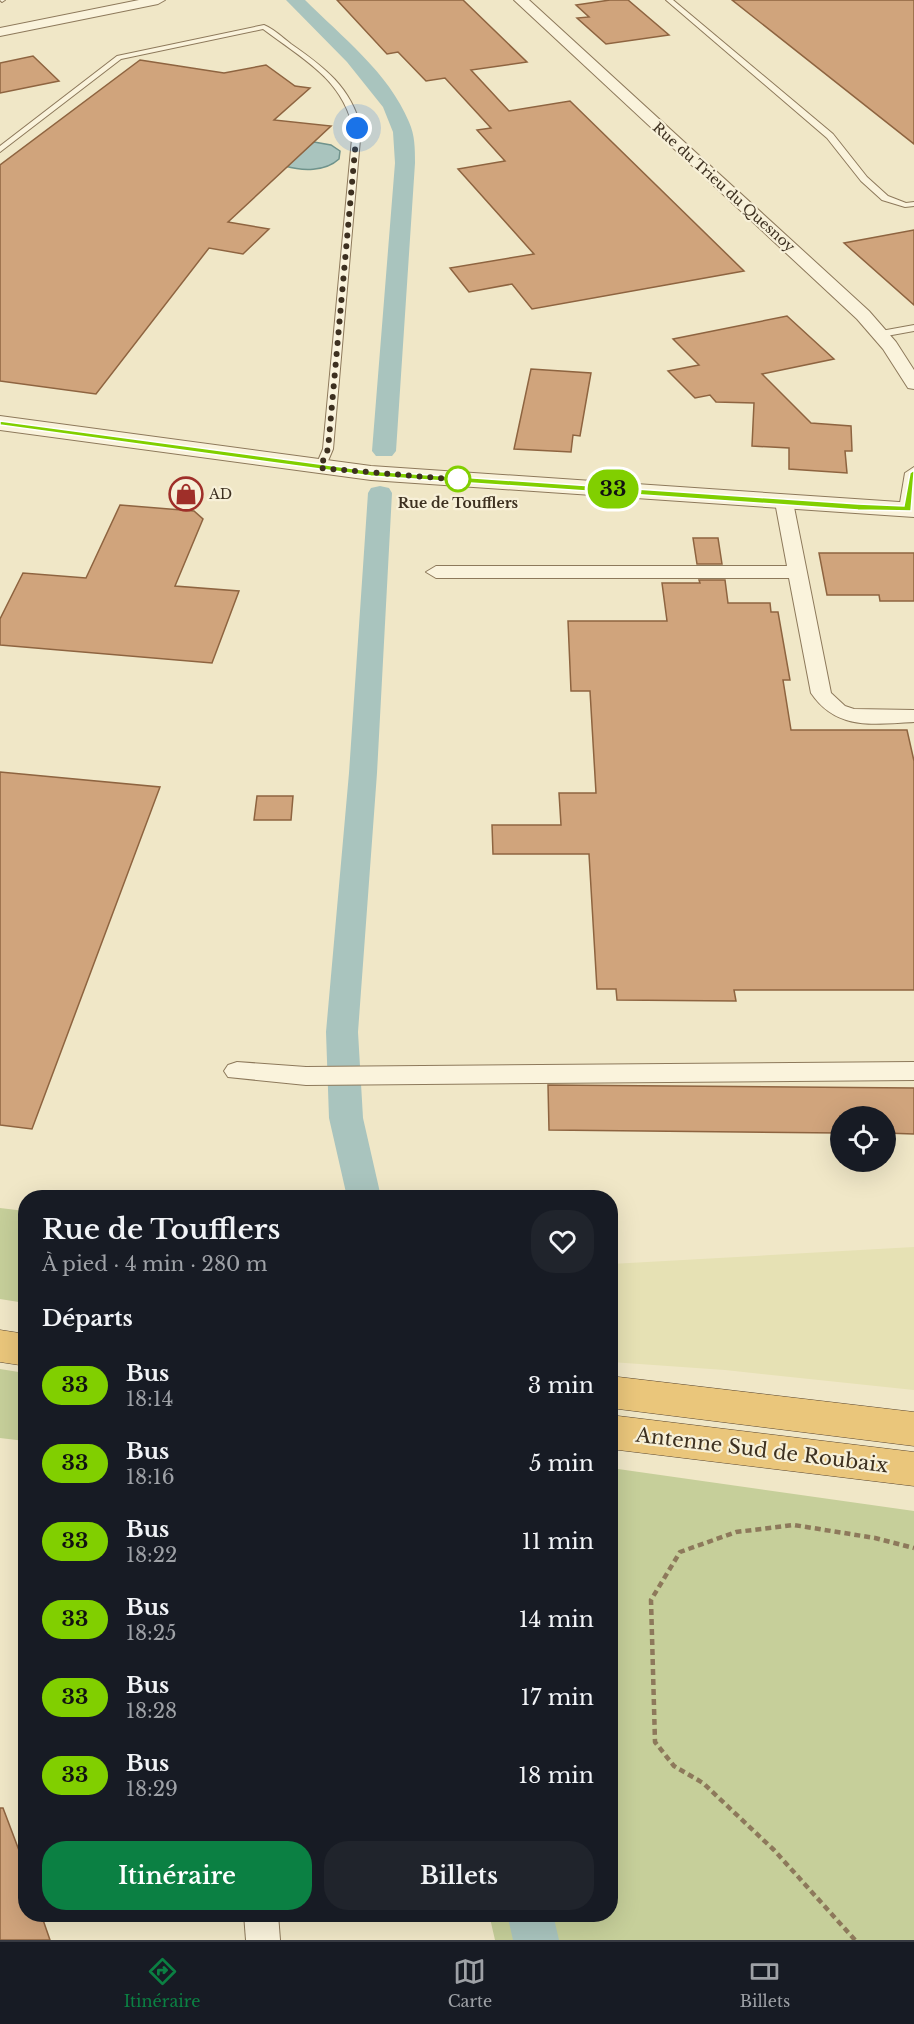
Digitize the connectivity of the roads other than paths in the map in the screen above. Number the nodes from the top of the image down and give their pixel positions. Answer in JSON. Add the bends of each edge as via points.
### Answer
{"nodes":[{"id":1,"x":158,"y":0,"type":"edge"},
{"id":2,"x":521,"y":0,"type":"edge"},
{"id":3,"x":669,"y":0,"type":"edge"},
{"id":4,"x":0,"y":32,"type":"edge"},
{"id":5,"x":0,"y":150,"type":"edge"},
{"id":6,"x":914,"y":204,"type":"edge"},
{"id":7,"x":914,"y":328,"type":"edge"},
{"id":8,"x":881,"y":334,"type":"junction"},
{"id":9,"x":914,"y":384,"type":"edge"},
{"id":10,"x":0,"y":423,"type":"edge"},
{"id":11,"x":320,"y":468,"type":"junction"},
{"id":12,"x":914,"y":473,"type":"edge"},
{"id":13,"x":784,"y":502,"type":"junction"},
{"id":14,"x":911,"y":509,"type":"edge"},
{"id":15,"x":436,"y":572,"type":"dead end"},
{"id":16,"x":796,"y":572,"type":"junction"},
{"id":17,"x":914,"y":716,"type":"edge"},
{"id":18,"x":237,"y":1071,"type":"dead end"},
{"id":19,"x":914,"y":1071,"type":"edge"},
{"id":20,"x":0,"y":1326,"type":"edge"},
{"id":21,"x":18,"y":1328,"type":"edge"},
{"id":22,"x":0,"y":1346,"type":"edge"},
{"id":23,"x":18,"y":1349,"type":"edge"},
{"id":24,"x":618,"y":1393,"type":"edge"},
{"id":25,"x":914,"y":1429,"type":"edge"},
{"id":26,"x":618,"y":1433,"type":"edge"},
{"id":27,"x":914,"y":1469,"type":"edge"},
{"id":28,"x":262,"y":1922,"type":"edge"},
{"id":29,"x":263,"y":1940,"type":"edge"}],
"edges":[{"from":1,"to":4,"type":"street"},
{"from":2,"to":8,"type":"street","name":"Rue du Trieu du Quesnoy"},
{"from":3,"to":6,"type":"lane","via":[[830,136],[864,179],[885,198]]},
{"from":5,"to":11,"type":"lane","via":[[119,57],[264,27],[340,88],[354,109],[357,128],[328,449]]},
{"from":7,"to":8,"type":"lane"},
{"from":8,"to":9,"type":"street","name":"Rue du Trieu du Quesnoy"},
{"from":10,"to":11,"type":"street"},
{"from":11,"to":13,"type":"street"},
{"from":12,"to":14,"type":"street"},
{"from":13,"to":14,"type":"street"},
{"from":13,"to":16,"type":"street"},
{"from":15,"to":16,"type":"street"},
{"from":16,"to":17,"type":"street","via":[[821,693],[830,708],[850,715]]},
{"from":18,"to":19,"type":"street","via":[[373,1076]]},
{"from":20,"to":21,"type":"highway"},
{"from":22,"to":23,"type":"highway"},
{"from":24,"to":25,"type":"highway"},
{"from":26,"to":27,"type":"highway","name":"Antenne Sud de Roubaix"},
{"from":28,"to":29,"type":"street"}]}
